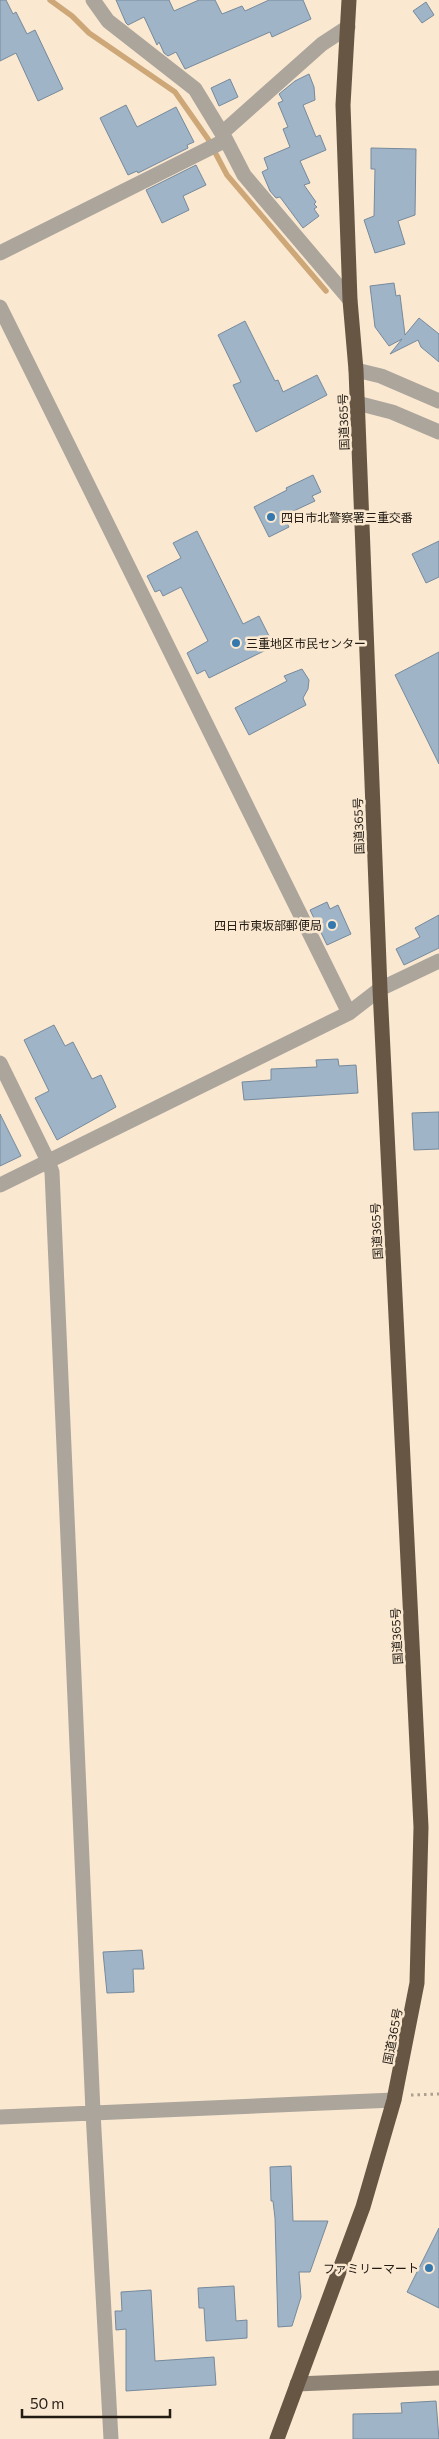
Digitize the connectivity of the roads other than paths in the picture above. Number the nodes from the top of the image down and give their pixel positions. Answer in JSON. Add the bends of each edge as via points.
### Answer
{"nodes":[{"id":1,"x":93,"y":0,"type":"edge"},
{"id":2,"x":349,"y":0,"type":"edge"},
{"id":3,"x":348,"y":28,"type":"junction"},
{"id":4,"x":224,"y":138,"type":"junction"},
{"id":5,"x":0,"y":253,"type":"edge"},
{"id":6,"x":350,"y":300,"type":"junction"},
{"id":7,"x":0,"y":306,"type":"edge"},
{"id":8,"x":356,"y":370,"type":"junction"},
{"id":9,"x":439,"y":401,"type":"edge"},
{"id":10,"x":357,"y":403,"type":"junction"},
{"id":11,"x":439,"y":432,"type":"edge"},
{"id":12,"x":439,"y":961,"type":"edge"},
{"id":13,"x":380,"y":990,"type":"junction"},
{"id":14,"x":349,"y":1013,"type":"junction"},
{"id":15,"x":0,"y":1063,"type":"edge"},
{"id":16,"x":48,"y":1161,"type":"junction"},
{"id":17,"x":0,"y":1185,"type":"edge"},
{"id":18,"x":395,"y":2098,"type":"junction"},
{"id":19,"x":93,"y":2112,"type":"junction"},
{"id":20,"x":0,"y":2117,"type":"edge"},
{"id":21,"x":439,"y":2378,"type":"edge"},
{"id":22,"x":297,"y":2384,"type":"junction"},
{"id":23,"x":110,"y":2439,"type":"edge"},
{"id":24,"x":277,"y":2439,"type":"edge"}],
"edges":[{"from":1,"to":4,"type":"street","via":[[108,21],[195,89]]},
{"from":2,"to":3,"type":"highway","name":"国道365号"},
{"from":3,"to":4,"type":"street","via":[[322,44]]},
{"from":3,"to":6,"type":"highway","name":"国道365号","via":[[342,105]]},
{"from":4,"to":5,"type":"street","via":[[200,154]]},
{"from":4,"to":6,"type":"street","via":[[244,175]]},
{"from":6,"to":8,"type":"highway","name":"国道365号"},
{"from":7,"to":14,"type":"street"},
{"from":8,"to":9,"type":"street","via":[[381,376]]},
{"from":8,"to":10,"type":"highway","name":"国道365号"},
{"from":10,"to":11,"type":"street","via":[[392,412]]},
{"from":10,"to":13,"type":"highway","name":"国道365号"},
{"from":12,"to":13,"type":"street"},
{"from":13,"to":14,"type":"street"},
{"from":13,"to":18,"type":"highway","name":"国道365号","via":[[421,1827],[417,1983]]},
{"from":14,"to":16,"type":"street"},
{"from":15,"to":16,"type":"street"},
{"from":16,"to":17,"type":"street"},
{"from":16,"to":19,"type":"street","via":[[52,1182]]},
{"from":18,"to":19,"type":"street"},
{"from":18,"to":22,"type":"highway","name":"国道365号","via":[[363,2207]]},
{"from":19,"to":20,"type":"street"},
{"from":19,"to":23,"type":"street"},
{"from":21,"to":22,"type":"street"},
{"from":22,"to":24,"type":"highway","name":"国道365号"}]}
